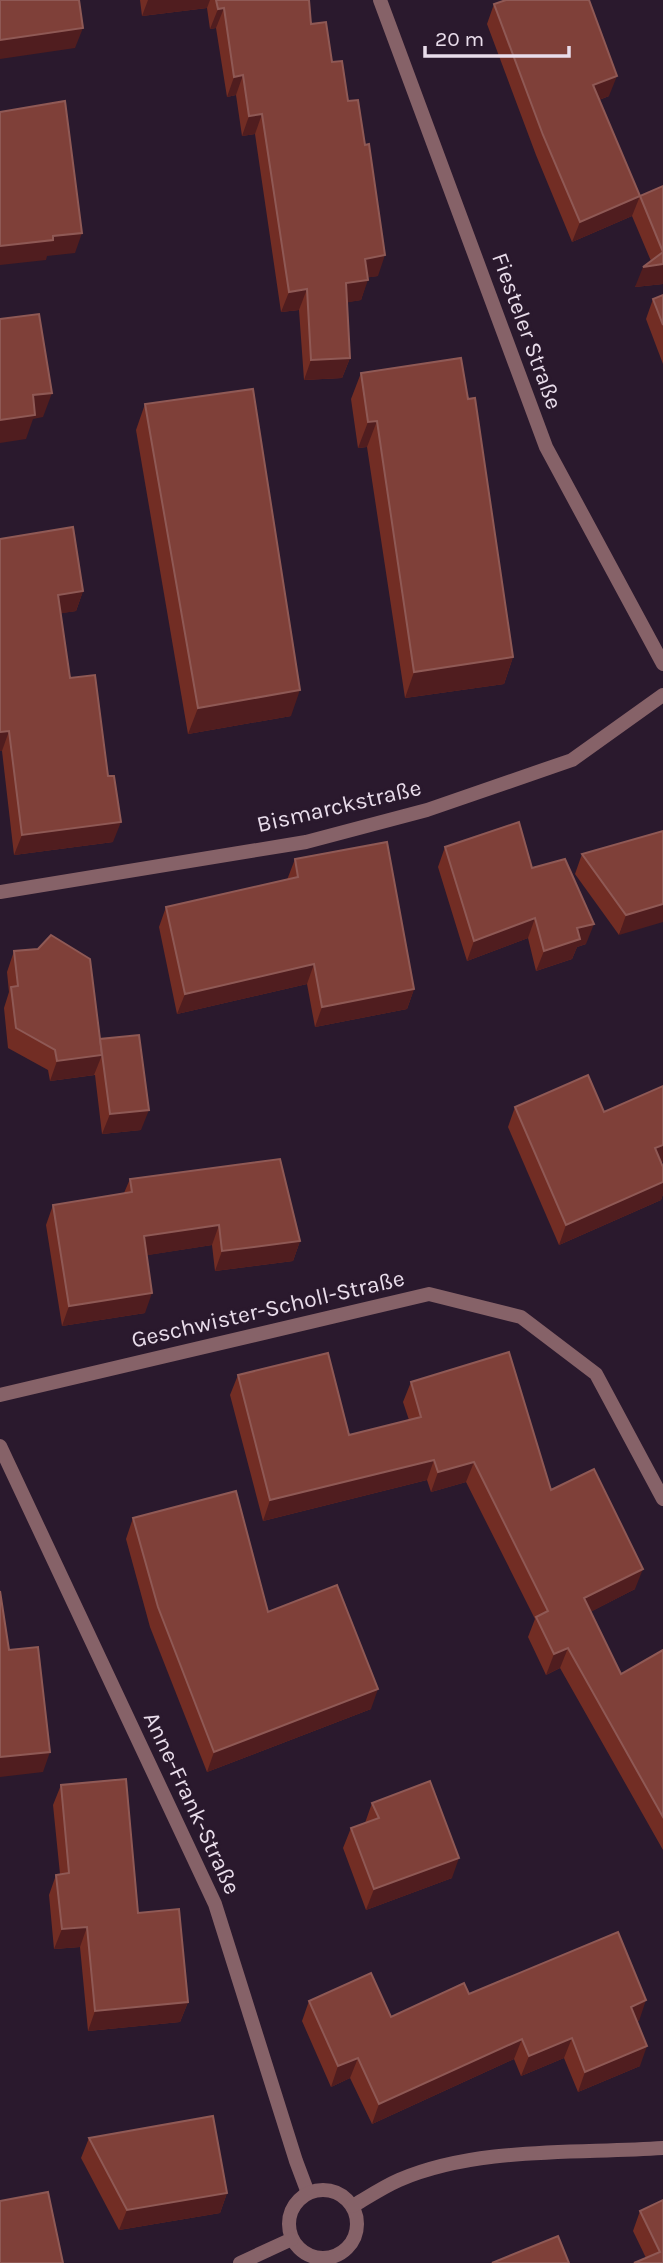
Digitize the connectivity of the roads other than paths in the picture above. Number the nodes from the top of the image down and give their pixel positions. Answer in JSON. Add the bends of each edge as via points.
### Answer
{"nodes":[{"id":1,"x":380,"y":0,"type":"edge"},
{"id":2,"x":663,"y":664,"type":"edge"},
{"id":3,"x":663,"y":695,"type":"edge"},
{"id":4,"x":0,"y":892,"type":"edge"},
{"id":5,"x":0,"y":1395,"type":"edge"},
{"id":6,"x":0,"y":1446,"type":"edge"},
{"id":7,"x":663,"y":1499,"type":"edge"},
{"id":8,"x":663,"y":2148,"type":"edge"},
{"id":9,"x":308,"y":2193,"type":"junction"},
{"id":10,"x":353,"y":2206,"type":"junction"},
{"id":11,"x":292,"y":2239,"type":"junction"},
{"id":12,"x":332,"y":2260,"type":"edge"},
{"id":13,"x":240,"y":2263,"type":"edge"}],
"edges":[{"from":1,"to":2,"type":"street","name":"Fiesteler Straße","via":[[546,447]]},
{"from":3,"to":4,"type":"street","name":"Bismarckstraße","via":[[572,760],[427,810],[306,842]]},
{"from":5,"to":7,"type":"street","name":"Geschwister-Scholl-Straße","via":[[429,1294],[521,1317],[596,1374]]},
{"from":6,"to":9,"type":"street","name":"Anne-Frank-Straße","via":[[215,1904]]},
{"from":8,"to":10,"type":"street","via":[[512,2155],[449,2165],[399,2180]]},
{"from":9,"to":10,"type":"street","via":[[328,2190]]},
{"from":9,"to":11,"type":"street","via":[[289,2218]]},
{"from":10,"to":12,"type":"street","via":[[358,2227],[355,2237]]},
{"from":11,"to":12,"type":"street","via":[[304,2253]]},
{"from":11,"to":13,"type":"street"}]}
